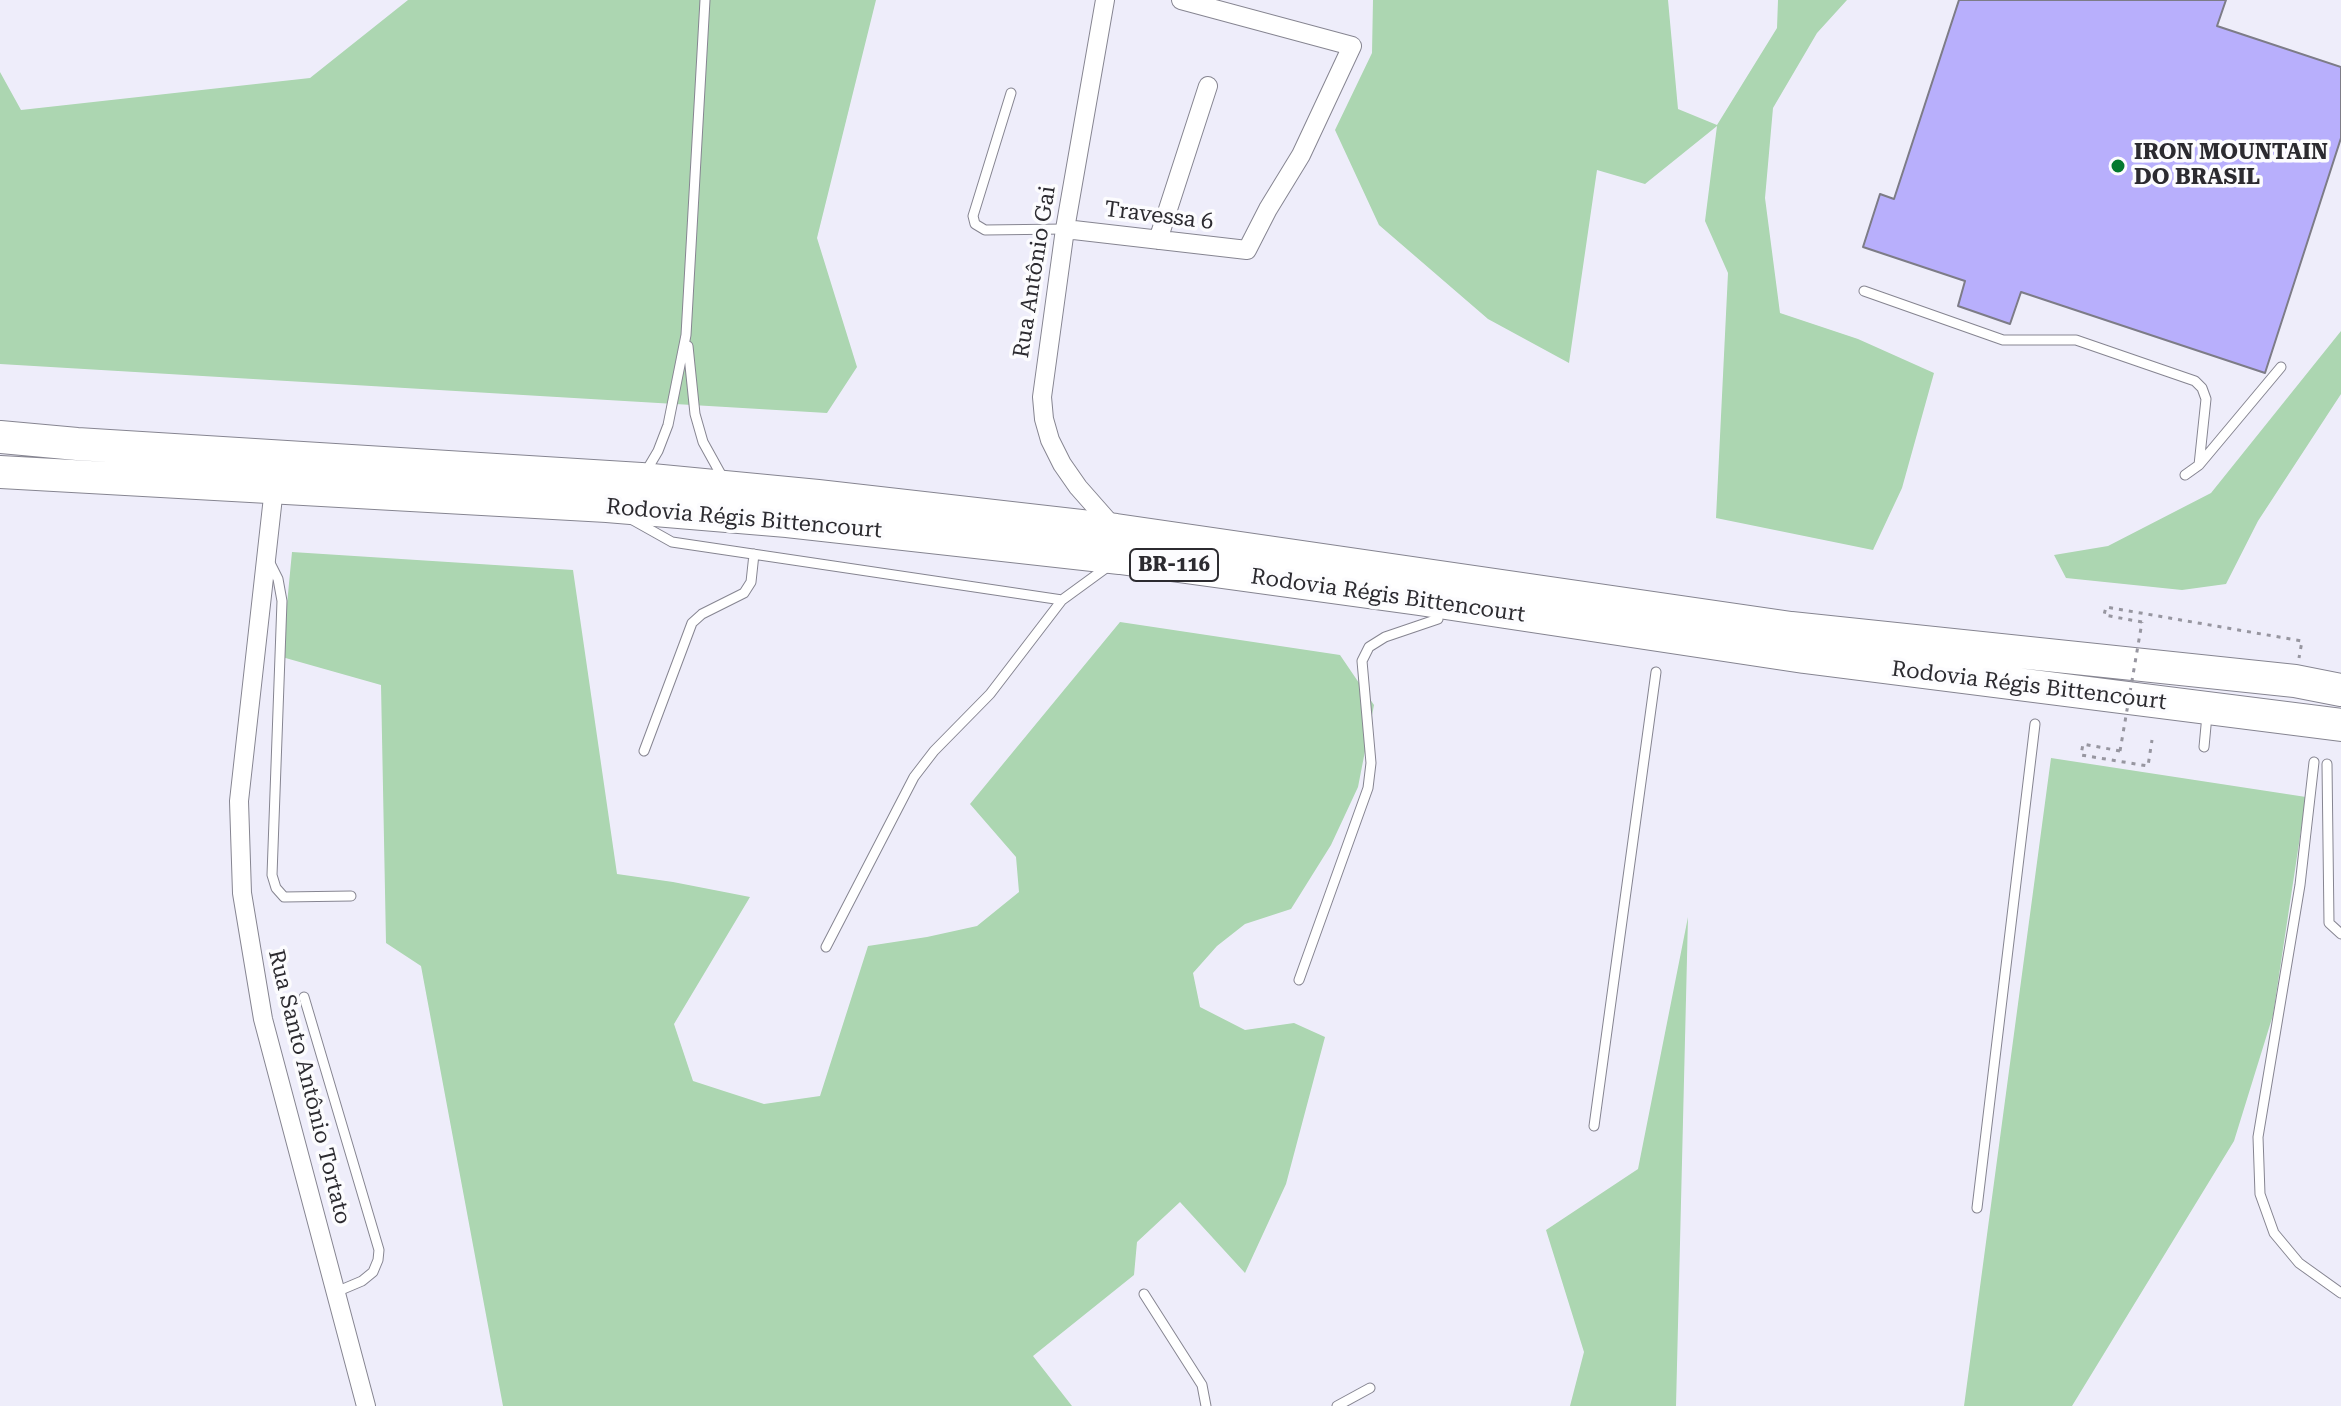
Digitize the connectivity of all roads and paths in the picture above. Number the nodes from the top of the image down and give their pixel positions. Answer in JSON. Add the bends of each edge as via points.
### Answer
{"nodes":[{"id":1,"x":705,"y":0,"type":"edge"},
{"id":2,"x":1105,"y":0,"type":"edge"},
{"id":3,"x":1181,"y":0,"type":"edge"},
{"id":4,"x":1208,"y":86,"type":"dead end"},
{"id":5,"x":1011,"y":93,"type":"dead end"},
{"id":6,"x":1065,"y":229,"type":"junction"},
{"id":7,"x":1158,"y":240,"type":"junction"},
{"id":8,"x":1864,"y":291,"type":"dead end"},
{"id":9,"x":686,"y":335,"type":"junction"},
{"id":10,"x":2281,"y":367,"type":"dead end"},
{"id":11,"x":0,"y":437,"type":"edge"},
{"id":12,"x":2199,"y":465,"type":"junction"},
{"id":13,"x":0,"y":472,"type":"edge"},
{"id":14,"x":2185,"y":475,"type":"dead end"},
{"id":15,"x":641,"y":479,"type":"junction"},
{"id":16,"x":727,"y":486,"type":"junction"},
{"id":17,"x":274,"y":488,"type":"junction"},
{"id":18,"x":607,"y":506,"type":"junction"},
{"id":19,"x":1118,"y":544,"type":"junction"},
{"id":20,"x":754,"y":554,"type":"junction"},
{"id":21,"x":267,"y":556,"type":"junction"},
{"id":22,"x":1062,"y":600,"type":"junction"},
{"id":23,"x":1438,"y":619,"type":"dead end"},
{"id":24,"x":1656,"y":672,"type":"dead end"},
{"id":25,"x":2295,"y":681,"type":"junction"},
{"id":26,"x":2341,"y":690,"type":"edge"},
{"id":27,"x":2208,"y":709,"type":"junction"},
{"id":28,"x":2035,"y":724,"type":"dead end"},
{"id":29,"x":2341,"y":725,"type":"edge"},
{"id":30,"x":2152,"y":740,"type":"dead end"},
{"id":31,"x":2204,"y":747,"type":"dead end"},
{"id":32,"x":644,"y":751,"type":"dead end"},
{"id":33,"x":2314,"y":762,"type":"dead end"},
{"id":34,"x":2327,"y":764,"type":"dead end"},
{"id":35,"x":351,"y":896,"type":"dead end"},
{"id":36,"x":2341,"y":934,"type":"edge"},
{"id":37,"x":826,"y":947,"type":"dead end"},
{"id":38,"x":1299,"y":980,"type":"dead end"},
{"id":39,"x":304,"y":997,"type":"dead end"},
{"id":40,"x":1594,"y":1126,"type":"dead end"},
{"id":41,"x":1977,"y":1208,"type":"dead end"},
{"id":42,"x":336,"y":1292,"type":"junction"},
{"id":43,"x":2341,"y":1293,"type":"edge"},
{"id":44,"x":1144,"y":1294,"type":"dead end"},
{"id":45,"x":1370,"y":1388,"type":"dead end"},
{"id":46,"x":366,"y":1406,"type":"edge"},
{"id":47,"x":1206,"y":1406,"type":"edge"},
{"id":48,"x":1337,"y":1406,"type":"edge"}],
"edges":[{"from":1,"to":9,"type":"lane"},
{"from":2,"to":6,"type":"street","name":"Rua Antônio Gai"},
{"from":3,"to":7,"type":"street","name":"Travessa 6","via":[[1352,46],[1301,155],[1247,250]]},
{"from":4,"to":7,"type":"street"},
{"from":5,"to":6,"type":"lane","via":[[973,216],[975,224],[985,230]]},
{"from":6,"to":7,"type":"street","name":"Travessa 6"},
{"from":6,"to":19,"type":"street","name":"Rua Antônio Gai","via":[[1044,367],[1044,419],[1062,464]]},
{"from":8,"to":12,"type":"lane","via":[[2003,340],[2076,340],[2195,381],[2206,399]]},
{"from":9,"to":15,"type":"lane","via":[[668,425]]},
{"from":9,"to":16,"type":"lane","via":[[695,414],[703,442]]},
{"from":10,"to":12,"type":"lane"},
{"from":11,"to":15,"type":"highway","name":"Rodovia Régis Bittencourt","number":"BR-116"},
{"from":12,"to":14,"type":"lane"},
{"from":13,"to":17,"type":"highway","name":"Rodovia Régis Bittencourt","number":"BR-116"},
{"from":15,"to":16,"type":"highway","name":"Rodovia Régis Bittencourt","number":"BR-116"},
{"from":16,"to":19,"type":"highway","name":"Rodovia Régis Bittencourt","number":"BR-116"},
{"from":17,"to":18,"type":"highway","name":"Rodovia Régis Bittencourt","number":"BR-116"},
{"from":17,"to":21,"type":"street","name":"Rua Santo Antônio Tortato"},
{"from":18,"to":19,"type":"highway","name":"Rodovia Régis Bittencourt","number":"BR-116"},
{"from":18,"to":20,"type":"lane","via":[[672,542]]},
{"from":19,"to":22,"type":"lane"},
{"from":19,"to":25,"type":"highway","name":"Rodovia Régis Bittencourt","number":"BR-116","via":[[1791,628]]},
{"from":19,"to":27,"type":"highway","name":"Rodovia Régis Bittencourt","number":"BR-116","via":[[1804,657]]},
{"from":20,"to":22,"type":"lane"},
{"from":20,"to":32,"type":"lane","via":[[751,582],[744,593],[692,623]]},
{"from":21,"to":35,"type":"lane","via":[[282,601],[272,875],[284,897]]},
{"from":21,"to":42,"type":"street","name":"Rua Santo Antônio Tortato","via":[[239,801],[242,893],[263,1019]]},
{"from":22,"to":37,"type":"lane","via":[[990,694],[914,777]]},
{"from":23,"to":38,"type":"lane","via":[[1385,637],[1369,647],[1362,661],[1371,763],[1368,788]]},
{"from":24,"to":40,"type":"lane"},
{"from":25,"to":26,"type":"highway","name":"Rodovia Régis Bittencourt","number":"BR-116"},
{"from":25,"to":30,"type":"path","bridge":true,"via":[[2302,641],[2106,607],[2104,615],[2142,622],[2120,751],[2083,744],[2081,755],[2148,766]]},
{"from":27,"to":29,"type":"highway","name":"Rodovia Régis Bittencourt","number":"BR-116"},
{"from":27,"to":31,"type":"lane"},
{"from":28,"to":41,"type":"lane"},
{"from":33,"to":43,"type":"lane","via":[[2300,885],[2258,1137],[2260,1194],[2274,1233],[2299,1263]]},
{"from":34,"to":36,"type":"lane","via":[[2329,923]]},
{"from":39,"to":42,"type":"lane","via":[[379,1250],[373,1272]]},
{"from":42,"to":46,"type":"street","name":"Rua Santo Antônio Tortato"},
{"from":44,"to":47,"type":"lane","via":[[1202,1385]]},
{"from":45,"to":48,"type":"lane"}]}
